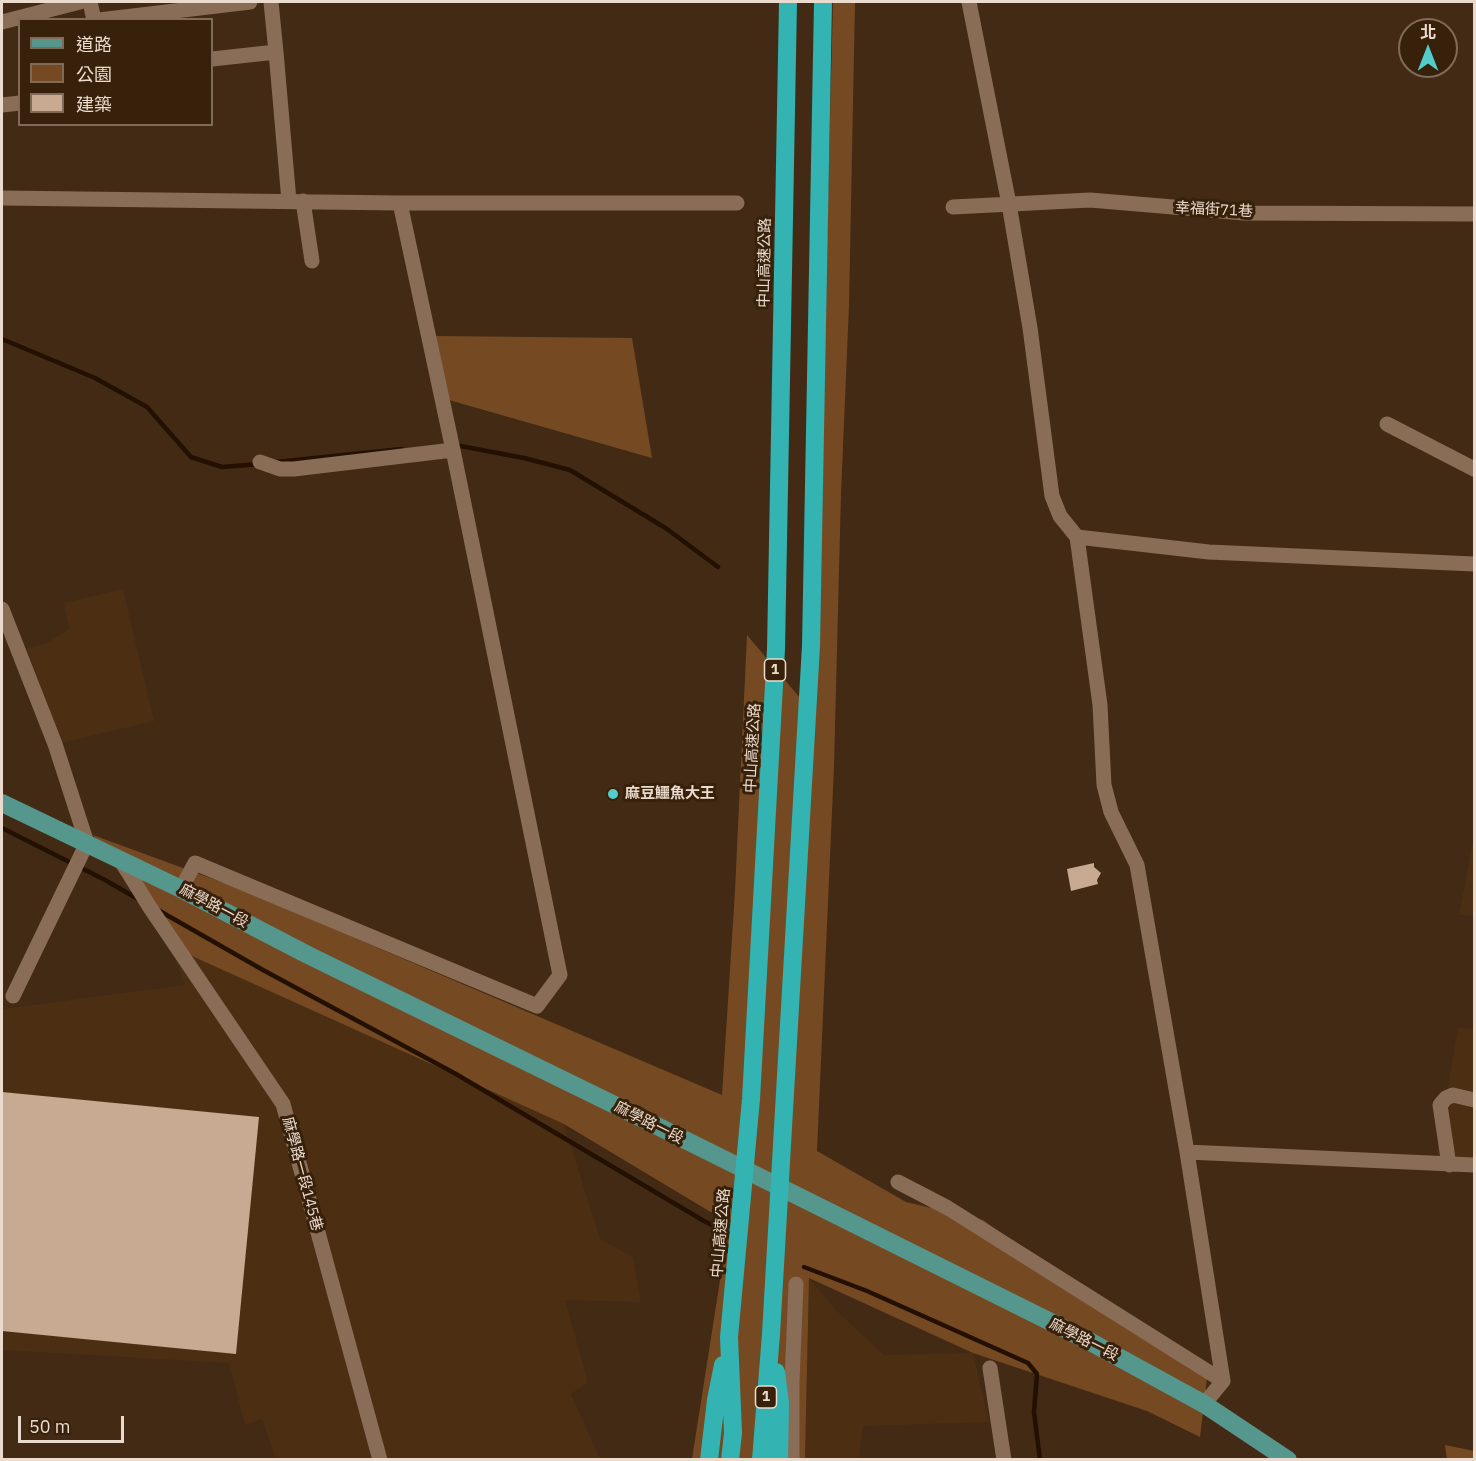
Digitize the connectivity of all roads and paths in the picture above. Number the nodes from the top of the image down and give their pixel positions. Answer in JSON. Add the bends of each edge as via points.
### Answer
{"nodes":[{"id":1,"x":80,"y":2,"type":"edge"},
{"id":2,"x":90,"y":2,"type":"edge"},
{"id":3,"x":250,"y":2,"type":"edge"},
{"id":4,"x":271,"y":2,"type":"edge"},
{"id":5,"x":788,"y":2,"type":"edge"},
{"id":6,"x":824,"y":2,"type":"edge"},
{"id":7,"x":969,"y":2,"type":"edge"},
{"id":8,"x":94,"y":18,"type":"edge"},
{"id":9,"x":116,"y":18,"type":"edge"},
{"id":10,"x":2,"y":22,"type":"edge"},
{"id":11,"x":276,"y":52,"type":"junction"},
{"id":12,"x":213,"y":58,"type":"edge"},
{"id":13,"x":18,"y":103,"type":"edge"},
{"id":14,"x":2,"y":105,"type":"edge"},
{"id":15,"x":2,"y":198,"type":"edge"},
{"id":16,"x":296,"y":201,"type":"junction"},
{"id":17,"x":400,"y":203,"type":"junction"},
{"id":18,"x":738,"y":203,"type":"dead end"},
{"id":19,"x":1009,"y":204,"type":"junction"},
{"id":20,"x":953,"y":207,"type":"dead end"},
{"id":21,"x":1474,"y":214,"type":"edge"},
{"id":22,"x":312,"y":261,"type":"dead end"},
{"id":23,"x":1387,"y":424,"type":"dead end"},
{"id":24,"x":453,"y":450,"type":"junction"},
{"id":25,"x":260,"y":462,"type":"dead end"},
{"id":26,"x":1474,"y":469,"type":"edge"},
{"id":27,"x":1077,"y":537,"type":"junction"},
{"id":28,"x":1474,"y":564,"type":"edge"},
{"id":29,"x":2,"y":609,"type":"edge"},
{"id":30,"x":2,"y":803,"type":"edge"},
{"id":31,"x":87,"y":843,"type":"junction"},
{"id":32,"x":120,"y":859,"type":"junction"},
{"id":33,"x":181,"y":889,"type":"junction"},
{"id":34,"x":13,"y":996,"type":"dead end"},
{"id":35,"x":1474,"y":1100,"type":"edge"},
{"id":36,"x":1187,"y":1152,"type":"junction"},
{"id":37,"x":1449,"y":1165,"type":"junction"},
{"id":38,"x":1474,"y":1165,"type":"edge"},
{"id":39,"x":898,"y":1182,"type":"dead end"},
{"id":40,"x":796,"y":1284,"type":"dead end"},
{"id":41,"x":771,"y":1334,"type":"junction"},
{"id":42,"x":729,"y":1337,"type":"junction"},
{"id":43,"x":990,"y":1368,"type":"dead end"},
{"id":44,"x":1223,"y":1381,"type":"junction"},
{"id":45,"x":1203,"y":1404,"type":"junction"},
{"id":46,"x":380,"y":1460,"type":"edge"},
{"id":47,"x":709,"y":1460,"type":"edge"},
{"id":48,"x":730,"y":1460,"type":"edge"},
{"id":49,"x":761,"y":1460,"type":"edge"},
{"id":50,"x":779,"y":1460,"type":"edge"},
{"id":51,"x":792,"y":1460,"type":"edge"},
{"id":52,"x":1004,"y":1460,"type":"edge"},
{"id":53,"x":1288,"y":1460,"type":"edge"}],
"edges":[{"from":1,"to":10,"type":"lane"},
{"from":2,"to":8,"type":"lane"},
{"from":3,"to":9,"type":"lane"},
{"from":4,"to":11,"type":"lane"},
{"from":5,"to":42,"type":"highway","name":"中山高速公路","number":"1","via":[[776,649],[751,1100]]},
{"from":6,"to":41,"type":"highway","number":"1","via":[[811,646]]},
{"from":7,"to":19,"type":"lane"},
{"from":11,"to":12,"type":"lane"},
{"from":11,"to":16,"type":"lane"},
{"from":13,"to":14,"type":"lane"},
{"from":15,"to":16,"type":"lane"},
{"from":16,"to":17,"type":"lane"},
{"from":16,"to":22,"type":"lane"},
{"from":17,"to":18,"type":"lane"},
{"from":17,"to":24,"type":"lane"},
{"from":19,"to":20,"type":"lane","name":"幸福街71巷"},
{"from":19,"to":21,"type":"lane","name":"幸福街71巷","via":[[1090,200],[1235,212]]},
{"from":19,"to":27,"type":"lane","via":[[1052,496],[1060,516]]},
{"from":23,"to":26,"type":"lane"},
{"from":24,"to":25,"type":"lane","via":[[294,469]]},
{"from":24,"to":33,"type":"lane","via":[[560,975],[537,1006],[195,863]]},
{"from":27,"to":28,"type":"lane","via":[[1209,552]]},
{"from":27,"to":36,"type":"lane","via":[[1100,705],[1104,785],[1111,812],[1137,864]]},
{"from":29,"to":31,"type":"lane","via":[[55,744]]},
{"from":30,"to":31,"type":"main road","name":"麻學路一段"},
{"from":31,"to":32,"type":"main road","name":"麻學路一段"},
{"from":31,"to":34,"type":"lane"},
{"from":32,"to":33,"type":"main road","name":"麻學路一段"},
{"from":32,"to":46,"type":"lane","name":"麻學路一段145巷","via":[[283,1104]]},
{"from":33,"to":45,"type":"main road","name":"麻學路一段","via":[[1087,1340]]},
{"from":35,"to":37,"type":"lane","via":[[1453,1095],[1440,1105]]},
{"from":36,"to":37,"type":"lane"},
{"from":36,"to":44,"type":"lane"},
{"from":37,"to":38,"type":"lane"},
{"from":39,"to":44,"type":"lane","via":[[948,1208]]},
{"from":40,"to":51,"type":"lane"},
{"from":41,"to":49,"type":"highway","number":"1"},
{"from":41,"to":50,"type":"highway","via":[[780,1403]]},
{"from":42,"to":47,"type":"highway"},
{"from":42,"to":48,"type":"highway","name":"中山高速公路","number":"1","via":[[733,1433]]},
{"from":43,"to":52,"type":"lane"},
{"from":44,"to":45,"type":"lane"},
{"from":45,"to":53,"type":"main road","name":"麻學路一段"}]}
